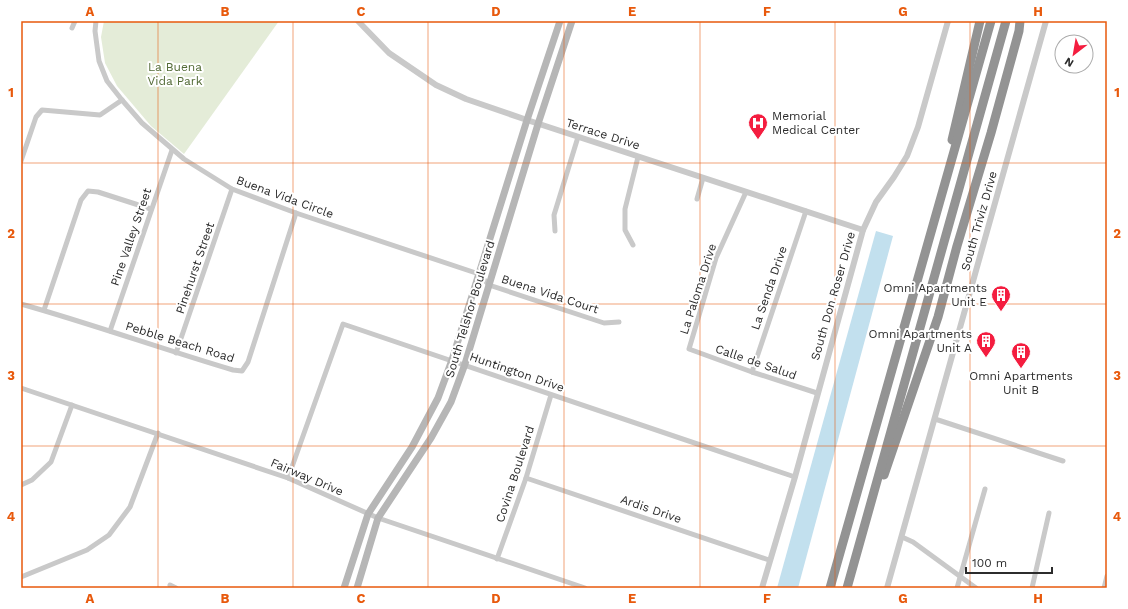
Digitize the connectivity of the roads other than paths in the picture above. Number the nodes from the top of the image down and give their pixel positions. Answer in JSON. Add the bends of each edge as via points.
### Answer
{"nodes":[{"id":1,"x":75,"y":21,"type":"edge"},
{"id":2,"x":96,"y":21,"type":"edge"},
{"id":3,"x":358,"y":21,"type":"edge"},
{"id":4,"x":560,"y":21,"type":"edge"},
{"id":5,"x":572,"y":21,"type":"edge"},
{"id":6,"x":948,"y":21,"type":"edge"},
{"id":7,"x":980,"y":21,"type":"edge"},
{"id":8,"x":991,"y":21,"type":"edge"},
{"id":9,"x":1006,"y":21,"type":"edge"},
{"id":10,"x":1020,"y":21,"type":"edge"},
{"id":11,"x":1024,"y":21,"type":"edge"},
{"id":12,"x":1046,"y":21,"type":"edge"},
{"id":13,"x":72,"y":28,"type":"dead end"},
{"id":14,"x":1019,"y":31,"type":"junction"},
{"id":15,"x":122,"y":100,"type":"junction"},
{"id":16,"x":526,"y":120,"type":"junction"},
{"id":17,"x":538,"y":124,"type":"junction"},
{"id":18,"x":578,"y":137,"type":"junction"},
{"id":19,"x":172,"y":150,"type":"junction"},
{"id":20,"x":638,"y":157,"type":"junction"},
{"id":21,"x":21,"y":161,"type":"edge"},
{"id":22,"x":703,"y":178,"type":"junction"},
{"id":23,"x":232,"y":189,"type":"junction"},
{"id":24,"x":746,"y":192,"type":"junction"},
{"id":25,"x":942,"y":193,"type":"junction"},
{"id":26,"x":697,"y":199,"type":"dead end"},
{"id":27,"x":151,"y":210,"type":"junction"},
{"id":28,"x":806,"y":211,"type":"junction"},
{"id":29,"x":296,"y":213,"type":"junction"},
{"id":30,"x":863,"y":230,"type":"junction"},
{"id":31,"x":555,"y":231,"type":"dead end"},
{"id":32,"x":633,"y":245,"type":"dead end"},
{"id":33,"x":478,"y":274,"type":"junction"},
{"id":34,"x":489,"y":285,"type":"junction"},
{"id":35,"x":21,"y":304,"type":"edge"},
{"id":36,"x":44,"y":310,"type":"junction"},
{"id":37,"x":619,"y":322,"type":"dead end"},
{"id":38,"x":110,"y":330,"type":"junction"},
{"id":39,"x":689,"y":349,"type":"joint"},
{"id":40,"x":176,"y":353,"type":"junction"},
{"id":41,"x":452,"y":360,"type":"junction"},
{"id":42,"x":465,"y":364,"type":"junction"},
{"id":43,"x":752,"y":372,"type":"junction"},
{"id":44,"x":21,"y":388,"type":"edge"},
{"id":45,"x":817,"y":393,"type":"junction"},
{"id":46,"x":551,"y":395,"type":"junction"},
{"id":47,"x":72,"y":405,"type":"junction"},
{"id":48,"x":935,"y":419,"type":"junction"},
{"id":49,"x":158,"y":433,"type":"junction"},
{"id":50,"x":1063,"y":461,"type":"dead end"},
{"id":51,"x":795,"y":477,"type":"junction"},
{"id":52,"x":288,"y":478,"type":"junction"},
{"id":53,"x":526,"y":478,"type":"junction"},
{"id":54,"x":21,"y":485,"type":"edge"},
{"id":55,"x":985,"y":489,"type":"dead end"},
{"id":56,"x":1049,"y":513,"type":"dead end"},
{"id":57,"x":368,"y":514,"type":"junction"},
{"id":58,"x":378,"y":518,"type":"junction"},
{"id":59,"x":902,"y":537,"type":"junction"},
{"id":60,"x":855,"y":558,"type":"junction"},
{"id":61,"x":497,"y":559,"type":"junction"},
{"id":62,"x":770,"y":560,"type":"junction"},
{"id":63,"x":1107,"y":576,"type":"edge"},
{"id":64,"x":21,"y":577,"type":"edge"},
{"id":65,"x":960,"y":577,"type":"junction"},
{"id":66,"x":170,"y":585,"type":"dead end"},
{"id":67,"x":176,"y":588,"type":"edge"},
{"id":68,"x":344,"y":588,"type":"edge"},
{"id":69,"x":357,"y":588,"type":"edge"},
{"id":70,"x":585,"y":588,"type":"edge"},
{"id":71,"x":762,"y":588,"type":"edge"},
{"id":72,"x":830,"y":588,"type":"edge"},
{"id":73,"x":847,"y":588,"type":"edge"},
{"id":74,"x":887,"y":588,"type":"edge"},
{"id":75,"x":957,"y":588,"type":"edge"},
{"id":76,"x":976,"y":588,"type":"edge"},
{"id":77,"x":1032,"y":588,"type":"edge"},
{"id":78,"x":1104,"y":588,"type":"edge"}],
"edges":[{"from":1,"to":13,"type":"street"},
{"from":2,"to":15,"type":"street","name":"Buena Vida Circle","via":[[99,61],[107,81]]},
{"from":3,"to":16,"type":"street","name":"Terrace Drive","via":[[389,53],[436,85],[466,99]]},
{"from":4,"to":16,"type":"main road","name":"South Telshor Boulevard"},
{"from":5,"to":17,"type":"main road","name":"South Telshor Boulevard"},
{"from":6,"to":30,"type":"street","name":"South Don Roser Drive","via":[[918,127],[907,156],[876,202]]},
{"from":7,"to":25,"type":"highway","via":[[955,123]]},
{"from":8,"to":25,"type":"highway"},
{"from":9,"to":60,"type":"highway"},
{"from":10,"to":14,"type":"highway"},
{"from":11,"to":14,"type":"highway"},
{"from":12,"to":48,"type":"street","name":"South Triviz Drive"},
{"from":14,"to":60,"type":"highway","via":[[938,317]]},
{"from":15,"to":19,"type":"street","name":"Buena Vida Circle","via":[[142,123]]},
{"from":15,"to":21,"type":"street","via":[[100,115],[42,110],[36,117]]},
{"from":16,"to":17,"type":"street","name":"Terrace Drive"},
{"from":16,"to":33,"type":"main road","name":"South Telshor Boulevard"},
{"from":17,"to":18,"type":"street","name":"Terrace Drive"},
{"from":17,"to":34,"type":"main road","name":"South Telshor Boulevard"},
{"from":18,"to":20,"type":"street","name":"Terrace Drive"},
{"from":18,"to":31,"type":"street","via":[[554,215]]},
{"from":19,"to":23,"type":"street","name":"Buena Vida Circle"},
{"from":19,"to":27,"type":"street","name":"Pine Valley Street"},
{"from":20,"to":22,"type":"street","name":"Terrace Drive"},
{"from":20,"to":32,"type":"street","via":[[625,209],[625,230]]},
{"from":22,"to":24,"type":"street","name":"Terrace Drive"},
{"from":22,"to":26,"type":"street"},
{"from":23,"to":29,"type":"street","name":"Buena Vida Circle"},
{"from":23,"to":40,"type":"street","name":"Pinehurst Street"},
{"from":24,"to":28,"type":"street","name":"Terrace Drive"},
{"from":24,"to":39,"type":"street","name":"La Paloma Drive","via":[[716,258]]},
{"from":25,"to":72,"type":"highway"},
{"from":27,"to":36,"type":"street","via":[[88,191],[81,200]]},
{"from":27,"to":38,"type":"street","name":"Pine Valley Street"},
{"from":28,"to":30,"type":"street","name":"Terrace Drive"},
{"from":28,"to":43,"type":"street","name":"La Senda Drive"},
{"from":29,"to":33,"type":"street","name":"Buena Vida Circle"},
{"from":29,"to":40,"type":"street","name":"Pebble Beach Road","via":[[248,362],[242,371]]},
{"from":30,"to":45,"type":"street","name":"South Don Roser Drive"},
{"from":33,"to":34,"type":"street","name":"Buena Vida Court"},
{"from":33,"to":41,"type":"main road","name":"South Telshor Boulevard"},
{"from":34,"to":37,"type":"street","name":"Buena Vida Court","via":[[604,323]]},
{"from":34,"to":42,"type":"main road","name":"South Telshor Boulevard"},
{"from":35,"to":36,"type":"street","name":"Pebble Beach Road"},
{"from":36,"to":38,"type":"street","name":"Pebble Beach Road"},
{"from":38,"to":40,"type":"street","name":"Pebble Beach Road"},
{"from":39,"to":43,"type":"street","name":"Calle de Salud"},
{"from":41,"to":42,"type":"street","name":"Huntington Drive"},
{"from":41,"to":52,"type":"street","name":"Huntington Drive","via":[[343,324]]},
{"from":41,"to":57,"type":"main road","name":"South Telshor Boulevard","via":[[438,398],[412,447]]},
{"from":42,"to":46,"type":"street","name":"Huntington Drive"},
{"from":42,"to":58,"type":"main road","name":"South Telshor Boulevard","via":[[451,402],[431,438]]},
{"from":43,"to":45,"type":"street","name":"Calle de Salud"},
{"from":44,"to":47,"type":"street","name":"Fairway Drive"},
{"from":45,"to":51,"type":"street","name":"South Don Roser Drive"},
{"from":46,"to":51,"type":"street","name":"Huntington Drive"},
{"from":46,"to":53,"type":"street","name":"Covina Boulevard"},
{"from":47,"to":49,"type":"street","name":"Fairway Drive"},
{"from":47,"to":54,"type":"street","via":[[51,462],[32,480]]},
{"from":48,"to":50,"type":"street"},
{"from":48,"to":59,"type":"street","name":"South Triviz Drive"},
{"from":49,"to":52,"type":"street","name":"Fairway Drive"},
{"from":49,"to":64,"type":"street","via":[[130,507],[109,535],[87,550]]},
{"from":51,"to":62,"type":"street","name":"South Don Roser Drive"},
{"from":52,"to":57,"type":"street","name":"Fairway Drive"},
{"from":53,"to":61,"type":"street","name":"Covina Boulevard"},
{"from":53,"to":62,"type":"street","name":"Ardis Drive"},
{"from":55,"to":65,"type":"street"},
{"from":56,"to":77,"type":"street"},
{"from":57,"to":58,"type":"street","name":"Fairway Drive"},
{"from":57,"to":68,"type":"main road","name":"South Telshor Boulevard"},
{"from":58,"to":61,"type":"street","name":"Fairway Drive"},
{"from":58,"to":69,"type":"main road","name":"South Telshor Boulevard"},
{"from":59,"to":65,"type":"street","via":[[913,542]]},
{"from":59,"to":74,"type":"street","name":"South Triviz Drive"},
{"from":60,"to":73,"type":"highway"},
{"from":61,"to":70,"type":"street","name":"Fairway Drive"},
{"from":62,"to":71,"type":"street","name":"South Don Roser Drive"},
{"from":63,"to":78,"type":"street"},
{"from":65,"to":75,"type":"street"},
{"from":65,"to":76,"type":"street"},
{"from":66,"to":67,"type":"street"}]}
